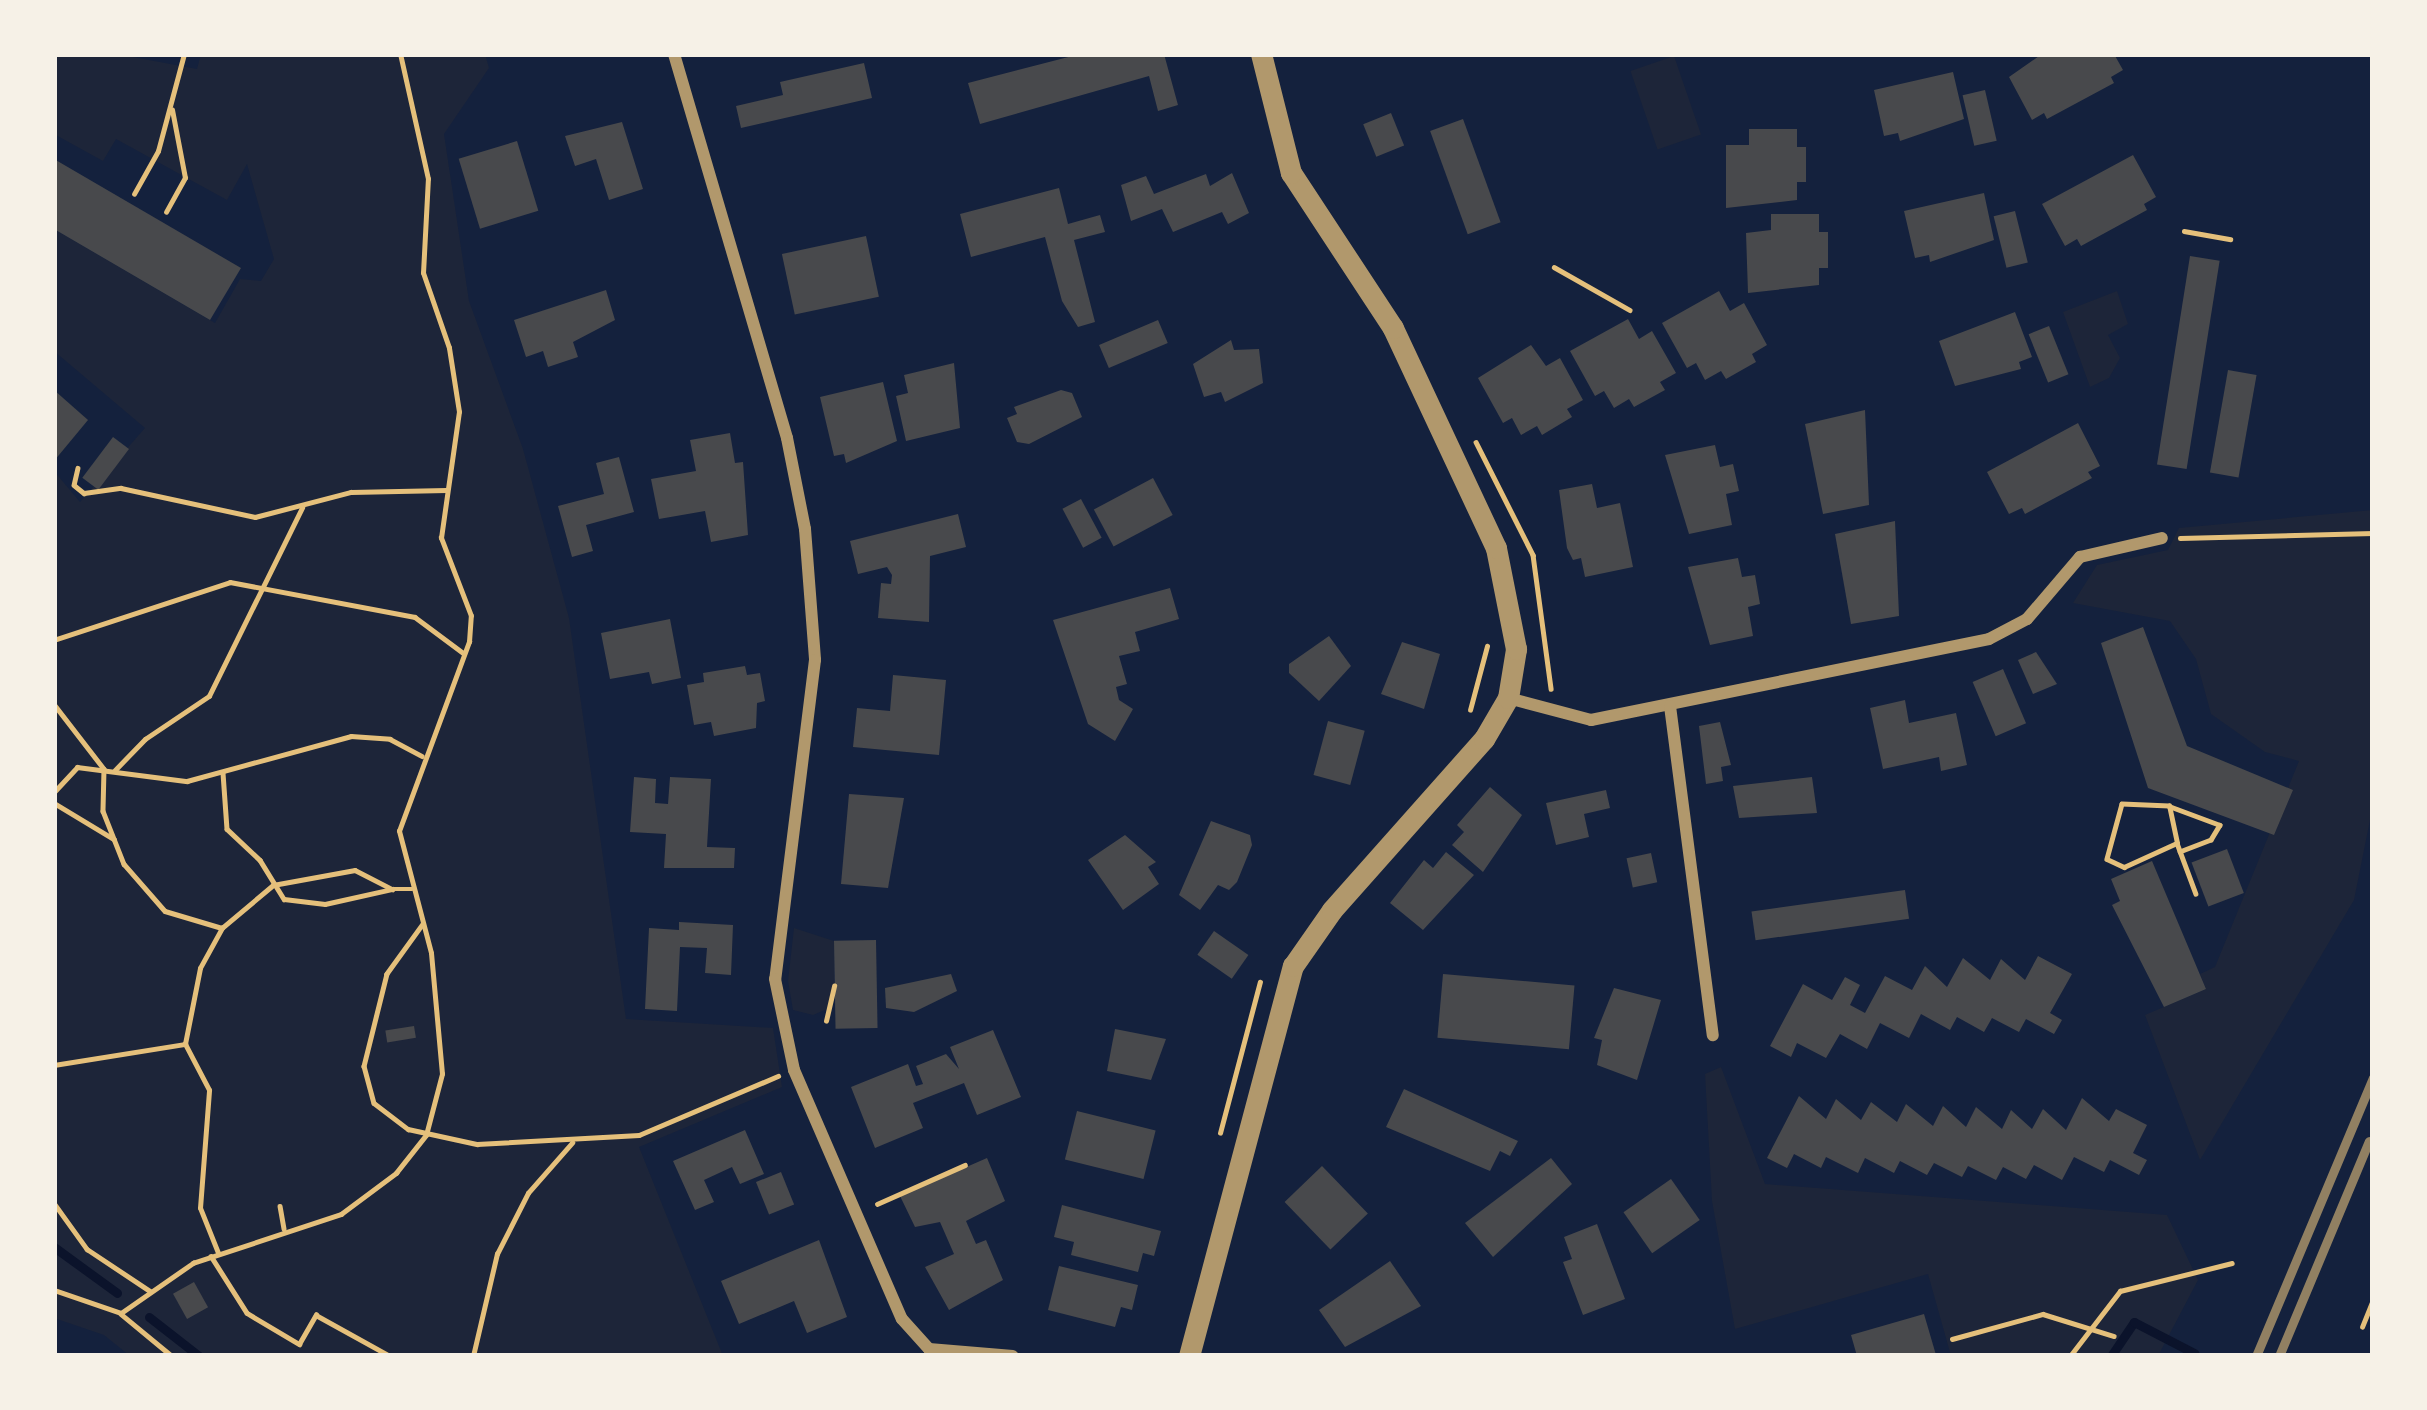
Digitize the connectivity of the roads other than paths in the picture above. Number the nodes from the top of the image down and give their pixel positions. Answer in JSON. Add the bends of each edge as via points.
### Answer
{"nodes":[{"id":1,"x":674,"y":54,"type":"edge"},
{"id":2,"x":1262,"y":54,"type":"edge"},
{"id":3,"x":2162,"y":538,"type":"road end"},
{"id":4,"x":1508,"y":698,"type":"junction"},
{"id":5,"x":1670,"y":706,"type":"junction"},
{"id":6,"x":1713,"y":1035,"type":"dead end"},
{"id":7,"x":926,"y":1353,"type":"edge"},
{"id":8,"x":1012,"y":1356,"type":"edge"},
{"id":9,"x":1189,"y":1356,"type":"edge"}],
"edges":[{"from":1,"to":7,"type":"street","via":[[787,438],[806,529],[815,660],[776,979],[794,1070],[877,1274]]},
{"from":2,"to":4,"type":"street","via":[[1291,173],[1393,328],[1496,548],[1515,620]]},
{"from":3,"to":5,"type":"street","via":[[2080,557],[2026,619],[1989,639]]},
{"from":4,"to":5,"type":"street","via":[[1591,720]]},
{"from":4,"to":9,"type":"street","via":[[1457,775],[1332,910],[1293,966]]},
{"from":5,"to":6,"type":"street"},
{"from":7,"to":8,"type":"street"}]}
